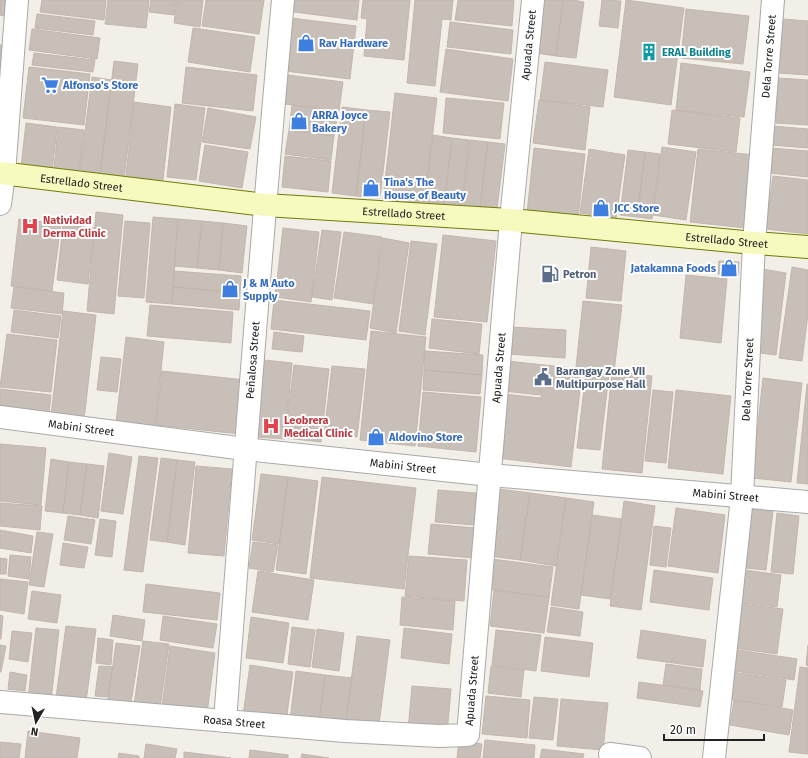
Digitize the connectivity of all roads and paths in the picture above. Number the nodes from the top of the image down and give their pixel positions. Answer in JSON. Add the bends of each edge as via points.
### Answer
{"nodes":[{"id":1,"x":17,"y":0,"type":"edge"},
{"id":2,"x":283,"y":0,"type":"edge"},
{"id":3,"x":532,"y":0,"type":"edge"},
{"id":4,"x":773,"y":0,"type":"edge"},
{"id":5,"x":2,"y":174,"type":"edge"},
{"id":6,"x":0,"y":204,"type":"edge"},
{"id":7,"x":264,"y":204,"type":"junction"},
{"id":8,"x":511,"y":220,"type":"junction"},
{"id":9,"x":754,"y":243,"type":"junction"},
{"id":10,"x":808,"y":247,"type":"edge"},
{"id":11,"x":0,"y":417,"type":"edge"},
{"id":12,"x":245,"y":449,"type":"junction"},
{"id":13,"x":490,"y":475,"type":"junction"},
{"id":14,"x":742,"y":497,"type":"junction"},
{"id":15,"x":808,"y":502,"type":"edge"},
{"id":16,"x":0,"y":702,"type":"edge"},
{"id":17,"x":225,"y":721,"type":"junction"},
{"id":18,"x":468,"y":735,"type":"joint"},
{"id":19,"x":610,"y":754,"type":"dead end"},
{"id":20,"x":640,"y":758,"type":"edge"},
{"id":21,"x":714,"y":758,"type":"edge"}],
"edges":[{"from":1,"to":5,"type":"street"},
{"from":2,"to":7,"type":"street","name":"Peñalosa Street"},
{"from":3,"to":8,"type":"street","name":"Apuada Street"},
{"from":4,"to":9,"type":"street","name":"Dela Torre Street"},
{"from":5,"to":6,"type":"street"},
{"from":5,"to":7,"type":"street","name":"Estrellado Street"},
{"from":7,"to":8,"type":"street","name":"Estrellado Street"},
{"from":7,"to":12,"type":"street","name":"Peñalosa Street"},
{"from":8,"to":9,"type":"street","name":"Estrellado Street"},
{"from":8,"to":13,"type":"street","name":"Apuada Street"},
{"from":9,"to":10,"type":"street","name":"Estrellado Street"},
{"from":9,"to":14,"type":"street","name":"Dela Torre Street"},
{"from":11,"to":12,"type":"street","name":"Mabini Street"},
{"from":12,"to":13,"type":"street","name":"Mabini Street"},
{"from":12,"to":17,"type":"street","name":"Peñalosa Street"},
{"from":13,"to":14,"type":"street","name":"Mabini Street"},
{"from":13,"to":18,"type":"street","name":"Apuada Street"},
{"from":14,"to":15,"type":"street","name":"Mabini Street"},
{"from":14,"to":21,"type":"street","name":"Dela Torre Street"},
{"from":16,"to":17,"type":"street","name":"Roasa Street"},
{"from":17,"to":18,"type":"street","name":"Roasa Street","via":[[345,731]]},
{"from":19,"to":20,"type":"street"}]}
